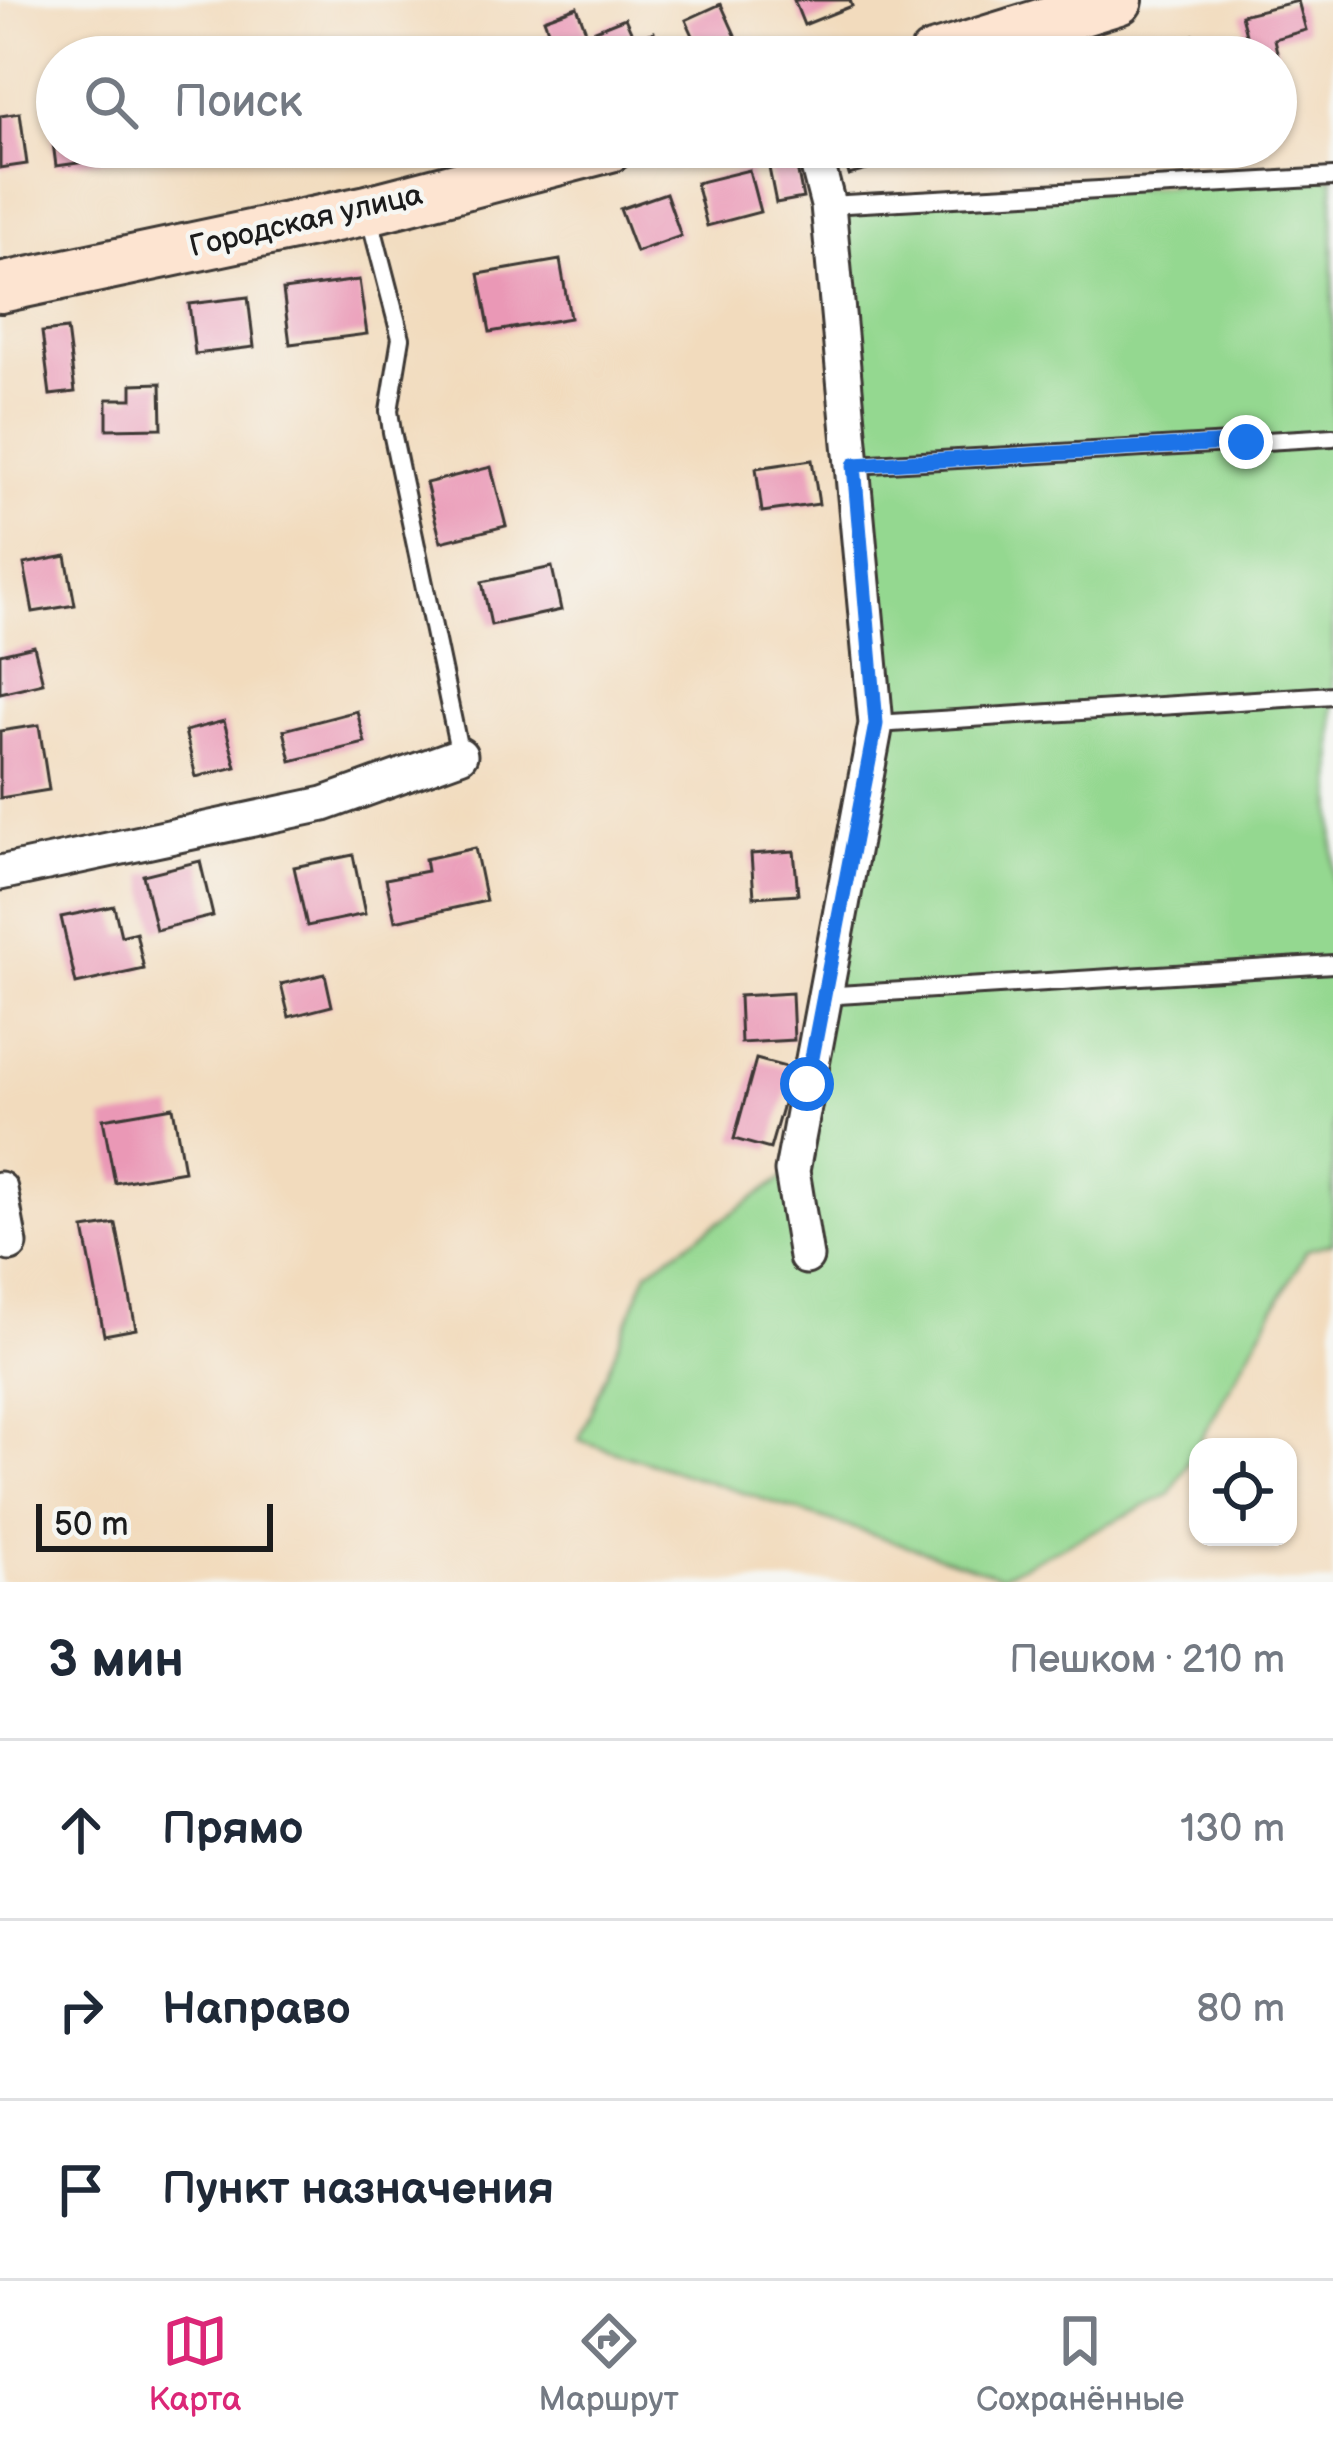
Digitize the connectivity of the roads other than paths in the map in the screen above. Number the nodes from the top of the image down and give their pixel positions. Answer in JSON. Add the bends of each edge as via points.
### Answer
{"nodes":[{"id":1,"x":1118,"y":0,"type":"edge"},
{"id":2,"x":1001,"y":36,"type":"edge"},
{"id":3,"x":529,"y":168,"type":"edge"},
{"id":4,"x":818,"y":168,"type":"edge"},
{"id":5,"x":1333,"y":177,"type":"edge"},
{"id":6,"x":828,"y":205,"type":"junction"},
{"id":7,"x":368,"y":210,"type":"junction"},
{"id":8,"x":0,"y":288,"type":"edge"},
{"id":9,"x":1333,"y":437,"type":"edge"},
{"id":10,"x":854,"y":465,"type":"junction"},
{"id":11,"x":1333,"y":694,"type":"edge"},
{"id":12,"x":876,"y":724,"type":"junction"},
{"id":13,"x":460,"y":755,"type":"joint"},
{"id":14,"x":0,"y":873,"type":"edge"},
{"id":15,"x":1333,"y":964,"type":"edge"},
{"id":16,"x":821,"y":996,"type":"junction"},
{"id":17,"x":0,"y":1189,"type":"edge"},
{"id":18,"x":10,"y":1244,"type":"dead end"},
{"id":19,"x":806,"y":1257,"type":"dead end"}],
"edges":[{"from":1,"to":2,"type":"street"},
{"from":3,"to":7,"type":"street","name":"Городская улица"},
{"from":4,"to":6,"type":"street"},
{"from":5,"to":6,"type":"lane"},
{"from":6,"to":10,"type":"street"},
{"from":7,"to":8,"type":"street","name":"Городская улица"},
{"from":7,"to":13,"type":"lane","via":[[401,338],[392,432]]},
{"from":9,"to":10,"type":"lane"},
{"from":10,"to":12,"type":"street"},
{"from":11,"to":12,"type":"lane"},
{"from":12,"to":16,"type":"street"},
{"from":13,"to":14,"type":"street","via":[[324,804]]},
{"from":15,"to":16,"type":"lane"},
{"from":16,"to":19,"type":"street","via":[[793,1171]]},
{"from":17,"to":18,"type":"street"}]}
